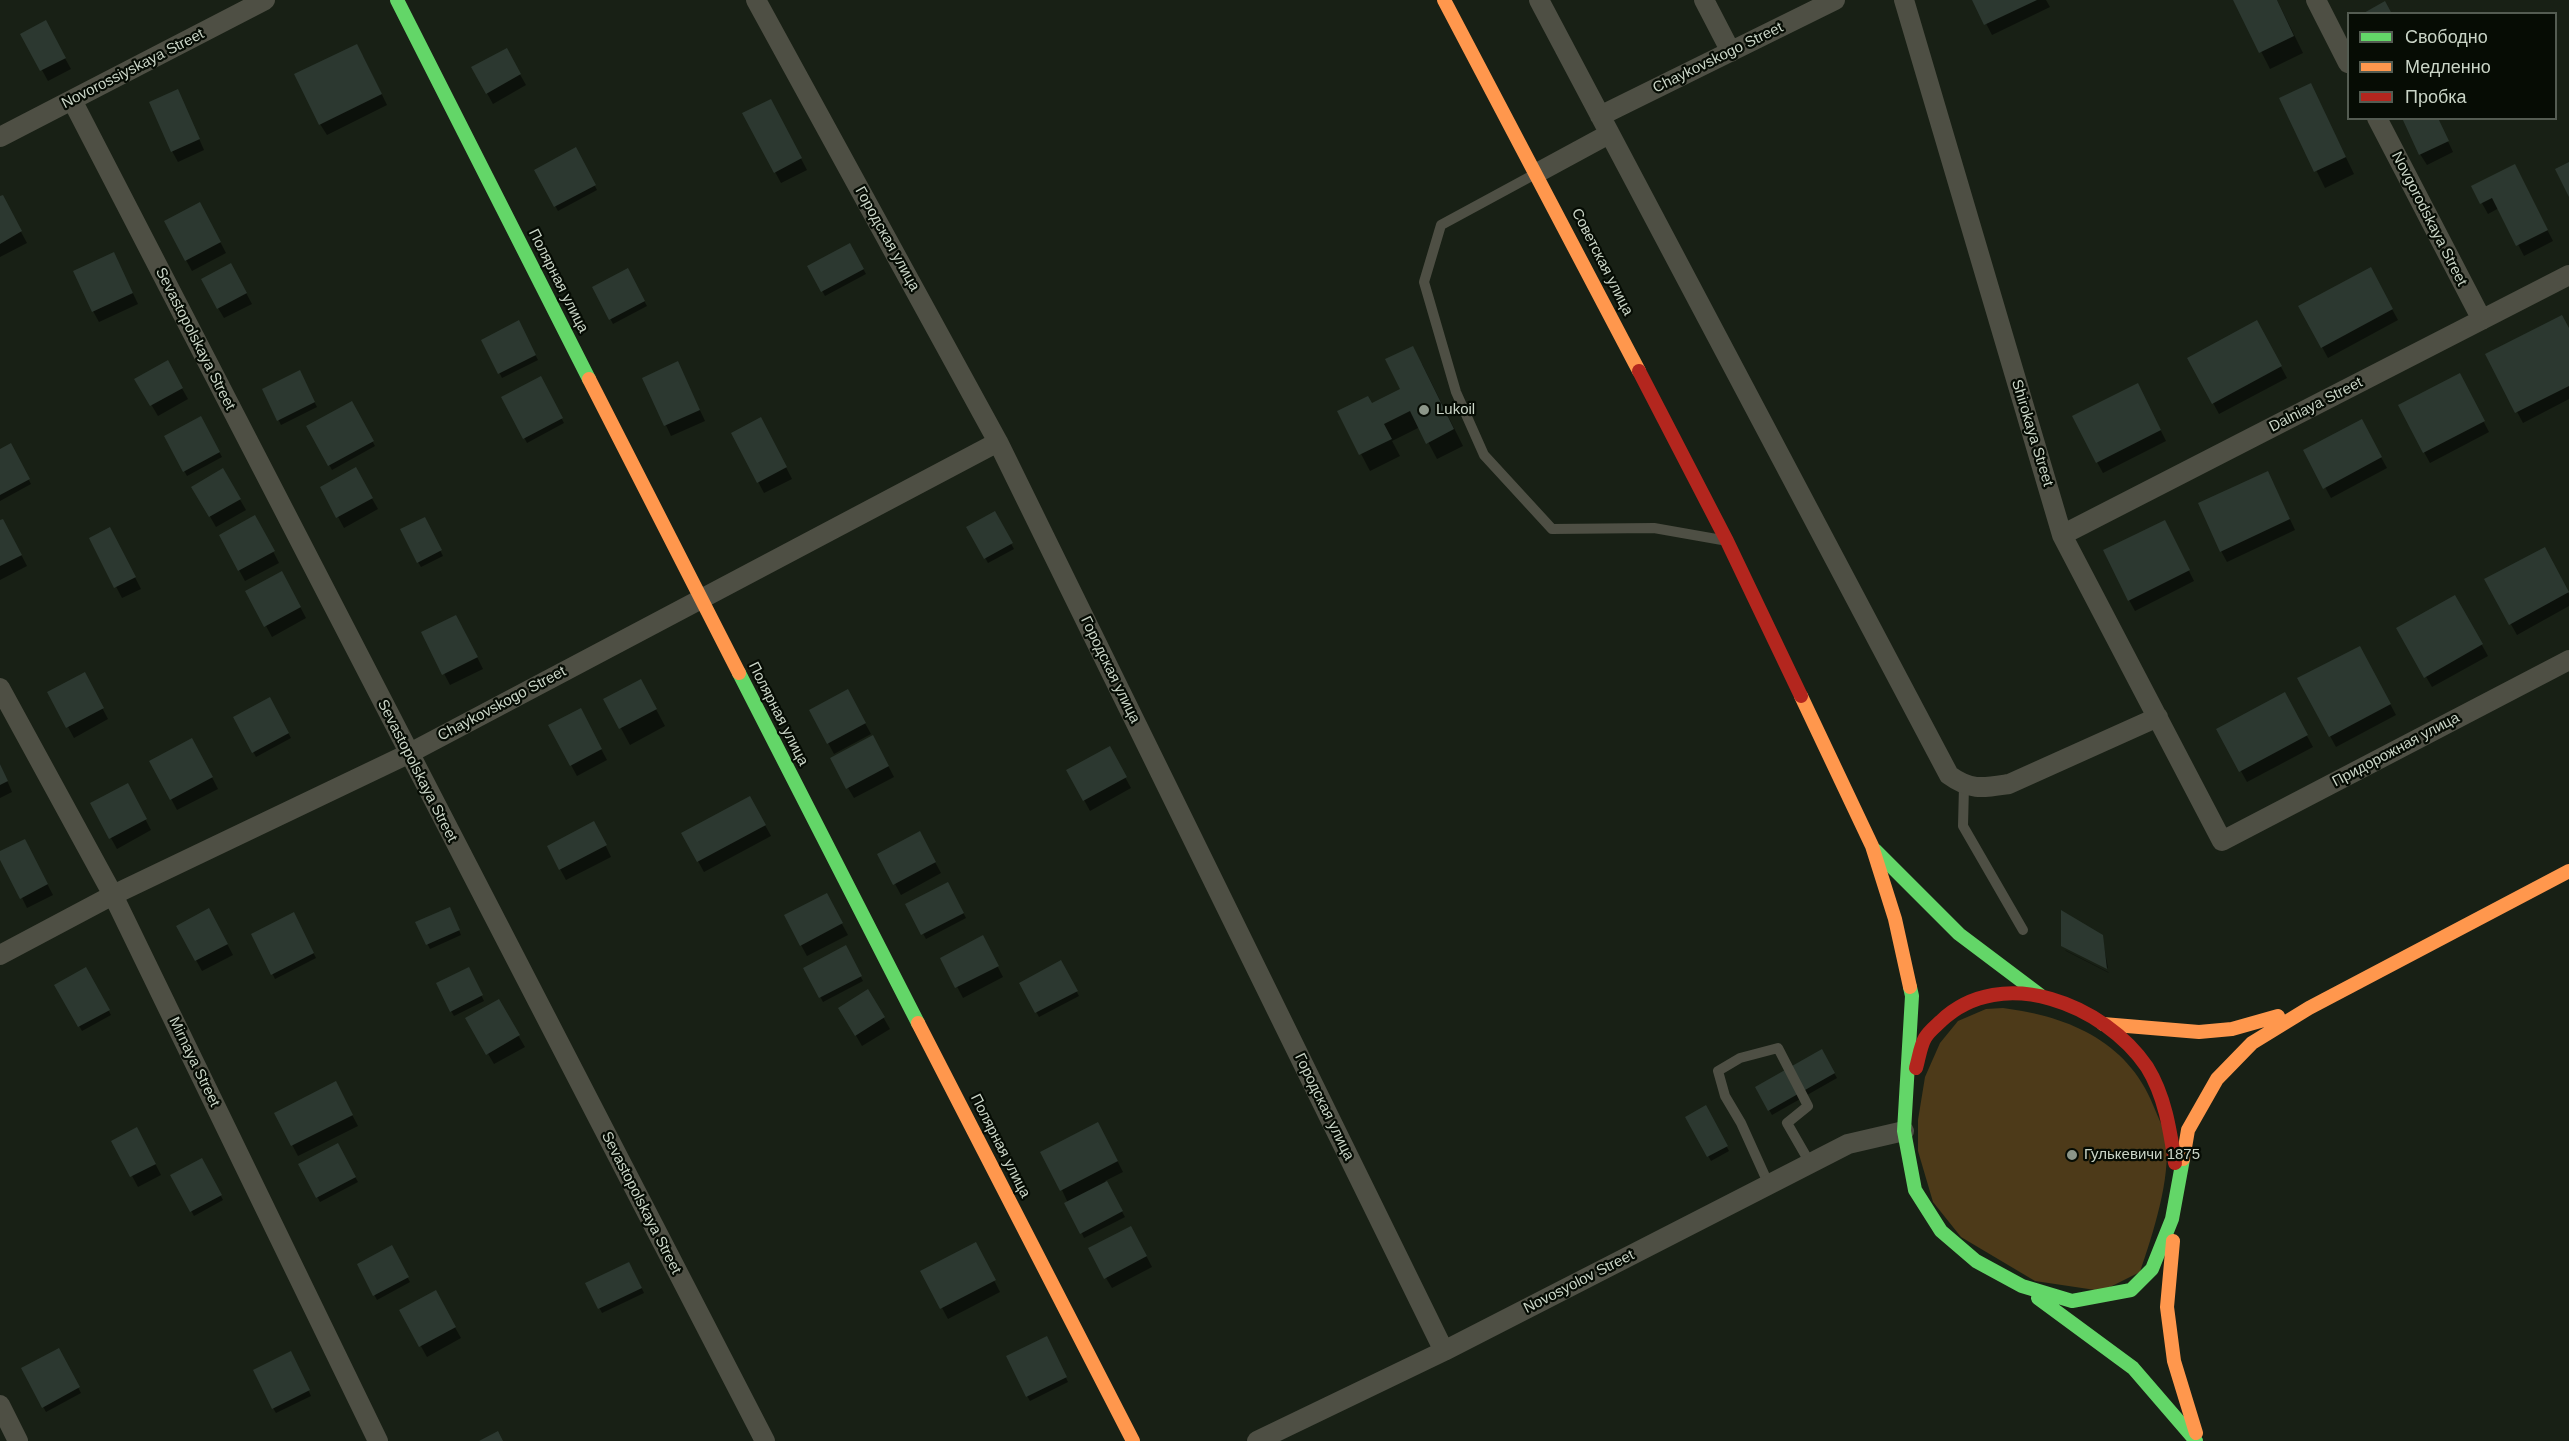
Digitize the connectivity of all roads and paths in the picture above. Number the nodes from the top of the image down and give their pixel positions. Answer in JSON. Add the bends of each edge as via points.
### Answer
{"nodes":[{"id":1,"x":265,"y":0,"type":"edge"},
{"id":2,"x":397,"y":0,"type":"edge"},
{"id":3,"x":756,"y":0,"type":"edge"},
{"id":4,"x":1444,"y":0,"type":"edge"},
{"id":5,"x":1539,"y":0,"type":"edge"},
{"id":6,"x":1704,"y":0,"type":"edge"},
{"id":7,"x":1836,"y":0,"type":"edge"},
{"id":8,"x":1904,"y":0,"type":"edge"},
{"id":9,"x":2316,"y":0,"type":"edge"},
{"id":10,"x":1731,"y":52,"type":"junction"},
{"id":11,"x":2347,"y":59,"type":"edge"},
{"id":12,"x":72,"y":100,"type":"junction"},
{"id":13,"x":1600,"y":116,"type":"junction"},
{"id":14,"x":2378,"y":120,"type":"edge"},
{"id":15,"x":1609,"y":134,"type":"junction"},
{"id":16,"x":0,"y":137,"type":"edge"},
{"id":17,"x":1537,"y":172,"type":"junction"},
{"id":18,"x":2569,"y":275,"type":"edge"},
{"id":19,"x":2482,"y":320,"type":"junction"},
{"id":20,"x":998,"y":442,"type":"junction"},
{"id":21,"x":2062,"y":535,"type":"junction"},
{"id":22,"x":1727,"y":541,"type":"junction"},
{"id":23,"x":700,"y":598,"type":"junction"},
{"id":24,"x":2569,"y":660,"type":"edge"},
{"id":25,"x":0,"y":688,"type":"edge"},
{"id":26,"x":2158,"y":717,"type":"junction"},
{"id":27,"x":408,"y":754,"type":"junction"},
{"id":28,"x":1964,"y":786,"type":"junction"},
{"id":29,"x":2222,"y":841,"type":"joint"},
{"id":30,"x":1872,"y":846,"type":"junction"},
{"id":31,"x":2569,"y":871,"type":"edge"},
{"id":32,"x":113,"y":896,"type":"junction"},
{"id":33,"x":2023,"y":930,"type":"dead end"},
{"id":34,"x":0,"y":955,"type":"edge"},
{"id":35,"x":2040,"y":995,"type":"junction"},
{"id":36,"x":2309,"y":1008,"type":"junction"},
{"id":37,"x":2103,"y":1024,"type":"junction"},
{"id":38,"x":1906,"y":1095,"type":"junction"},
{"id":39,"x":1904,"y":1131,"type":"junction"},
{"id":40,"x":1810,"y":1163,"type":"junction"},
{"id":41,"x":2178,"y":1180,"type":"junction"},
{"id":42,"x":1769,"y":1185,"type":"junction"},
{"id":43,"x":2172,"y":1219,"type":"junction"},
{"id":44,"x":2022,"y":1286,"type":"junction"},
{"id":45,"x":1444,"y":1351,"type":"junction"},
{"id":46,"x":0,"y":1405,"type":"edge"},
{"id":47,"x":18,"y":1441,"type":"edge"},
{"id":48,"x":378,"y":1441,"type":"edge"},
{"id":49,"x":765,"y":1441,"type":"edge"},
{"id":50,"x":1133,"y":1441,"type":"edge"},
{"id":51,"x":1257,"y":1441,"type":"edge"},
{"id":52,"x":2198,"y":1441,"type":"edge"}],
"edges":[{"from":1,"to":12,"type":"street","name":"Novorossiyskaya Street"},
{"from":2,"to":23,"type":"main road","name":"Полярная улица"},
{"from":3,"to":20,"type":"street","name":"Городская улица"},
{"from":4,"to":17,"type":"main road","name":"Советская улица"},
{"from":5,"to":13,"type":"street"},
{"from":6,"to":10,"type":"street"},
{"from":7,"to":10,"type":"street","name":"Chaykovskogo Street"},
{"from":8,"to":21,"type":"street","name":"Shirokaya Street"},
{"from":9,"to":11,"type":"street"},
{"from":10,"to":13,"type":"street","name":"Chaykovskogo Street"},
{"from":12,"to":16,"type":"street","name":"Novorossiyskaya Street"},
{"from":12,"to":27,"type":"street","name":"Sevastopolskaya Street"},
{"from":13,"to":15,"type":"street"},
{"from":14,"to":19,"type":"street","name":"Novgorodskaya Street"},
{"from":15,"to":17,"type":"street"},
{"from":15,"to":28,"type":"street","via":[[1949,776]]},
{"from":17,"to":22,"type":"main road","name":"Советская улица"},
{"from":17,"to":22,"type":"lane","via":[[1441,225],[1425,282],[1456,392],[1484,455],[1552,529],[1654,528]]},
{"from":18,"to":19,"type":"street","name":"Dalniaya Street"},
{"from":19,"to":21,"type":"street","name":"Dalniaya Street"},
{"from":20,"to":23,"type":"street","name":"Chaykovskogo Street"},
{"from":20,"to":45,"type":"street","name":"Городская улица"},
{"from":21,"to":26,"type":"street","name":"Shirokaya Street"},
{"from":22,"to":30,"type":"main road","name":"Советская улица"},
{"from":23,"to":27,"type":"street","name":"Chaykovskogo Street"},
{"from":23,"to":50,"type":"main road","name":"Полярная улица"},
{"from":24,"to":29,"type":"street","name":"Придорожная улица"},
{"from":25,"to":32,"type":"street","name":"Mirnaya Street"},
{"from":26,"to":28,"type":"street","via":[[2008,784]]},
{"from":26,"to":29,"type":"street","name":"Shirokaya Street"},
{"from":27,"to":32,"type":"street","name":"Chaykovskogo Street"},
{"from":27,"to":49,"type":"street","name":"Sevastopolskaya Street"},
{"from":28,"to":33,"type":"lane","via":[[1963,826]]},
{"from":30,"to":35,"type":"main road","via":[[1959,934]]},
{"from":30,"to":38,"type":"main road","via":[[1895,919],[1912,996]]},
{"from":31,"to":36,"type":"main road"},
{"from":32,"to":34,"type":"street","name":"Chaykovskogo Street"},
{"from":32,"to":48,"type":"street","name":"Mirnaya Street"},
{"from":35,"to":37,"type":"main road","via":[[2070,1004]]},
{"from":35,"to":38,"type":"main road","via":[[1999,992],[1960,1004],[1927,1035]]},
{"from":36,"to":37,"type":"main road","via":[[2232,1029],[2199,1032]]},
{"from":36,"to":41,"type":"main road","via":[[2252,1043],[2217,1079],[2188,1130]]},
{"from":37,"to":41,"type":"main road","via":[[2139,1057],[2165,1103]]},
{"from":38,"to":39,"type":"main road"},
{"from":39,"to":40,"type":"street","name":"Novosyolov Street","via":[[1848,1144]]},
{"from":39,"to":44,"type":"main road","via":[[1915,1190],[1941,1231],[1976,1261]]},
{"from":40,"to":42,"type":"street","name":"Novosyolov Street"},
{"from":40,"to":42,"type":"lane","via":[[1787,1123],[1808,1106],[1778,1048],[1740,1058],[1718,1071],[1725,1096],[1742,1123]]},
{"from":41,"to":43,"type":"main road"},
{"from":42,"to":45,"type":"street","name":"Novosyolov Street"},
{"from":43,"to":44,"type":"main road","via":[[2152,1269],[2131,1290],[2072,1301]]},
{"from":43,"to":52,"type":"main road","via":[[2167,1307],[2174,1361]]},
{"from":44,"to":52,"type":"main road","via":[[2133,1368]]},
{"from":45,"to":51,"type":"street","name":"Novosyolov Street"},
{"from":46,"to":47,"type":"street"}]}
